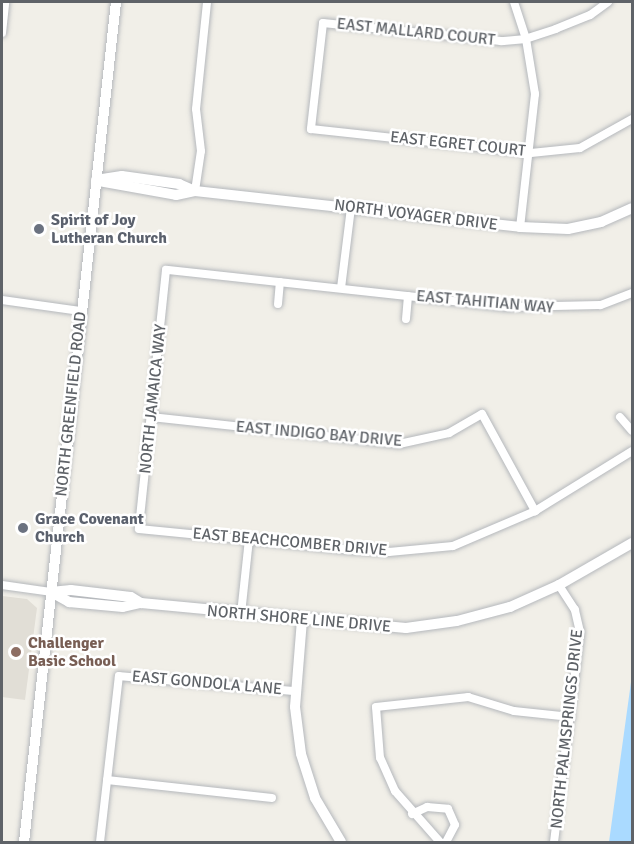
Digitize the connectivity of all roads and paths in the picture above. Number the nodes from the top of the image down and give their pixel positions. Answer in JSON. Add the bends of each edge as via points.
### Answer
{"nodes":[{"id":1,"x":5,"y":2,"type":"edge"},
{"id":2,"x":116,"y":2,"type":"edge"},
{"id":3,"x":207,"y":2,"type":"edge"},
{"id":4,"x":514,"y":2,"type":"edge"},
{"id":5,"x":608,"y":2,"type":"edge"},
{"id":6,"x":2,"y":33,"type":"edge"},
{"id":7,"x":526,"y":39,"type":"junction"},
{"id":8,"x":633,"y":119,"type":"edge"},
{"id":9,"x":311,"y":129,"type":"joint"},
{"id":10,"x":531,"y":153,"type":"junction"},
{"id":11,"x":96,"y":180,"type":"junction"},
{"id":12,"x":195,"y":191,"type":"junction"},
{"id":13,"x":351,"y":208,"type":"junction"},
{"id":14,"x":633,"y":208,"type":"edge"},
{"id":15,"x":520,"y":227,"type":"junction"},
{"id":16,"x":166,"y":270,"type":"joint"},
{"id":17,"x":280,"y":282,"type":"junction"},
{"id":18,"x":341,"y":288,"type":"junction"},
{"id":19,"x":633,"y":293,"type":"edge"},
{"id":20,"x":408,"y":296,"type":"junction"},
{"id":21,"x":2,"y":300,"type":"edge"},
{"id":22,"x":278,"y":304,"type":"dead end"},
{"id":23,"x":80,"y":311,"type":"junction"},
{"id":24,"x":406,"y":319,"type":"dead end"},
{"id":25,"x":151,"y":417,"type":"junction"},
{"id":26,"x":620,"y":417,"type":"dead end"},
{"id":27,"x":633,"y":431,"type":"edge"},
{"id":28,"x":633,"y":451,"type":"edge"},
{"id":29,"x":535,"y":511,"type":"junction"},
{"id":30,"x":139,"y":529,"type":"joint"},
{"id":31,"x":249,"y":539,"type":"junction"},
{"id":32,"x":633,"y":543,"type":"edge"},
{"id":33,"x":2,"y":585,"type":"edge"},
{"id":34,"x":559,"y":585,"type":"junction"},
{"id":35,"x":51,"y":592,"type":"junction"},
{"id":36,"x":241,"y":614,"type":"junction"},
{"id":37,"x":302,"y":620,"type":"junction"},
{"id":38,"x":295,"y":691,"type":"junction"},
{"id":39,"x":571,"y":717,"type":"junction"},
{"id":40,"x":107,"y":780,"type":"junction"},
{"id":41,"x":272,"y":798,"type":"dead end"},
{"id":42,"x":412,"y":814,"type":"junction"},
{"id":43,"x":24,"y":843,"type":"edge"},
{"id":44,"x":100,"y":843,"type":"edge"},
{"id":45,"x":340,"y":843,"type":"edge"},
{"id":46,"x":440,"y":843,"type":"edge"},
{"id":47,"x":446,"y":843,"type":"edge"},
{"id":48,"x":554,"y":843,"type":"edge"}],
"edges":[{"from":1,"to":6,"type":"street"},
{"from":2,"to":11,"type":"street","name":"NORTH GREENFIELD ROAD"},
{"from":3,"to":12,"type":"street","via":[[196,108],[201,151]]},
{"from":4,"to":7,"type":"street"},
{"from":5,"to":7,"type":"street","name":"EAST MALLARD COURT","via":[[590,15]]},
{"from":7,"to":9,"type":"street","name":"EAST MALLARD COURT","via":[[482,40],[324,23]]},
{"from":7,"to":10,"type":"street","via":[[536,94]]},
{"from":8,"to":10,"type":"street","name":"EAST EGRET COURT","via":[[580,148]]},
{"from":9,"to":10,"type":"street","name":"EAST EGRET COURT"},
{"from":10,"to":15,"type":"street"},
{"from":11,"to":12,"type":"street","name":"NORTH VOYAGER DRIVE","via":[[121,188],[176,195]]},
{"from":11,"to":23,"type":"street","name":"NORTH GREENFIELD ROAD"},
{"from":12,"to":13,"type":"street","name":"NORTH VOYAGER DRIVE"},
{"from":13,"to":15,"type":"street","name":"NORTH VOYAGER DRIVE"},
{"from":13,"to":18,"type":"street"},
{"from":14,"to":15,"type":"street","name":"NORTH VOYAGER DRIVE","via":[[601,222],[568,229]]},
{"from":16,"to":17,"type":"street","name":"EAST TAHITIAN WAY"},
{"from":16,"to":25,"type":"street","name":"NORTH JAMAICA WAY"},
{"from":17,"to":18,"type":"street","name":"EAST TAHITIAN WAY"},
{"from":17,"to":22,"type":"street"},
{"from":18,"to":20,"type":"street","name":"EAST TAHITIAN WAY"},
{"from":19,"to":20,"type":"street","name":"EAST TAHITIAN WAY","via":[[600,305],[554,309]]},
{"from":20,"to":24,"type":"street","name":"EAST TAHITIAN WAY"},
{"from":21,"to":23,"type":"street"},
{"from":23,"to":35,"type":"street","name":"NORTH GREENFIELD ROAD"},
{"from":25,"to":29,"type":"street","name":"EAST INDIGO BAY DRIVE","via":[[399,444],[449,434],[482,414]]},
{"from":25,"to":30,"type":"street","name":"NORTH JAMAICA WAY"},
{"from":26,"to":27,"type":"street"},
{"from":28,"to":29,"type":"street","name":"EAST BEACHCOMBER DRIVE"},
{"from":29,"to":31,"type":"street","name":"EAST BEACHCOMBER DRIVE","via":[[485,535],[423,550],[355,550]]},
{"from":30,"to":31,"type":"street","name":"EAST BEACHCOMBER DRIVE"},
{"from":31,"to":36,"type":"street"},
{"from":32,"to":34,"type":"street","name":"NORTH SHORE LINE DRIVE"},
{"from":33,"to":35,"type":"street"},
{"from":34,"to":37,"type":"street","name":"NORTH SHORE LINE DRIVE","via":[[492,613],[430,626],[374,627]]},
{"from":34,"to":39,"type":"street","name":"NORTH PALMSPRINGS DRIVE","via":[[575,610],[580,632]]},
{"from":35,"to":36,"type":"street","name":"NORTH SHORE LINE DRIVE","via":[[69,602],[123,607],[141,603]]},
{"from":35,"to":43,"type":"street","name":"NORTH GREENFIELD ROAD"},
{"from":36,"to":37,"type":"street","name":"NORTH SHORE LINE DRIVE"},
{"from":37,"to":38,"type":"street"},
{"from":38,"to":40,"type":"street","name":"EAST GONDOLA LANE","via":[[118,676]]},
{"from":38,"to":45,"type":"street","via":[[305,767],[322,813]]},
{"from":39,"to":42,"type":"street","via":[[514,711],[468,697],[376,707],[380,758],[394,791]]},
{"from":39,"to":48,"type":"street","name":"NORTH PALMSPRINGS DRIVE"},
{"from":40,"to":41,"type":"street"},
{"from":40,"to":44,"type":"street"},
{"from":42,"to":46,"type":"street"},
{"from":42,"to":47,"type":"street","via":[[427,807],[448,809],[455,825]]}]}
